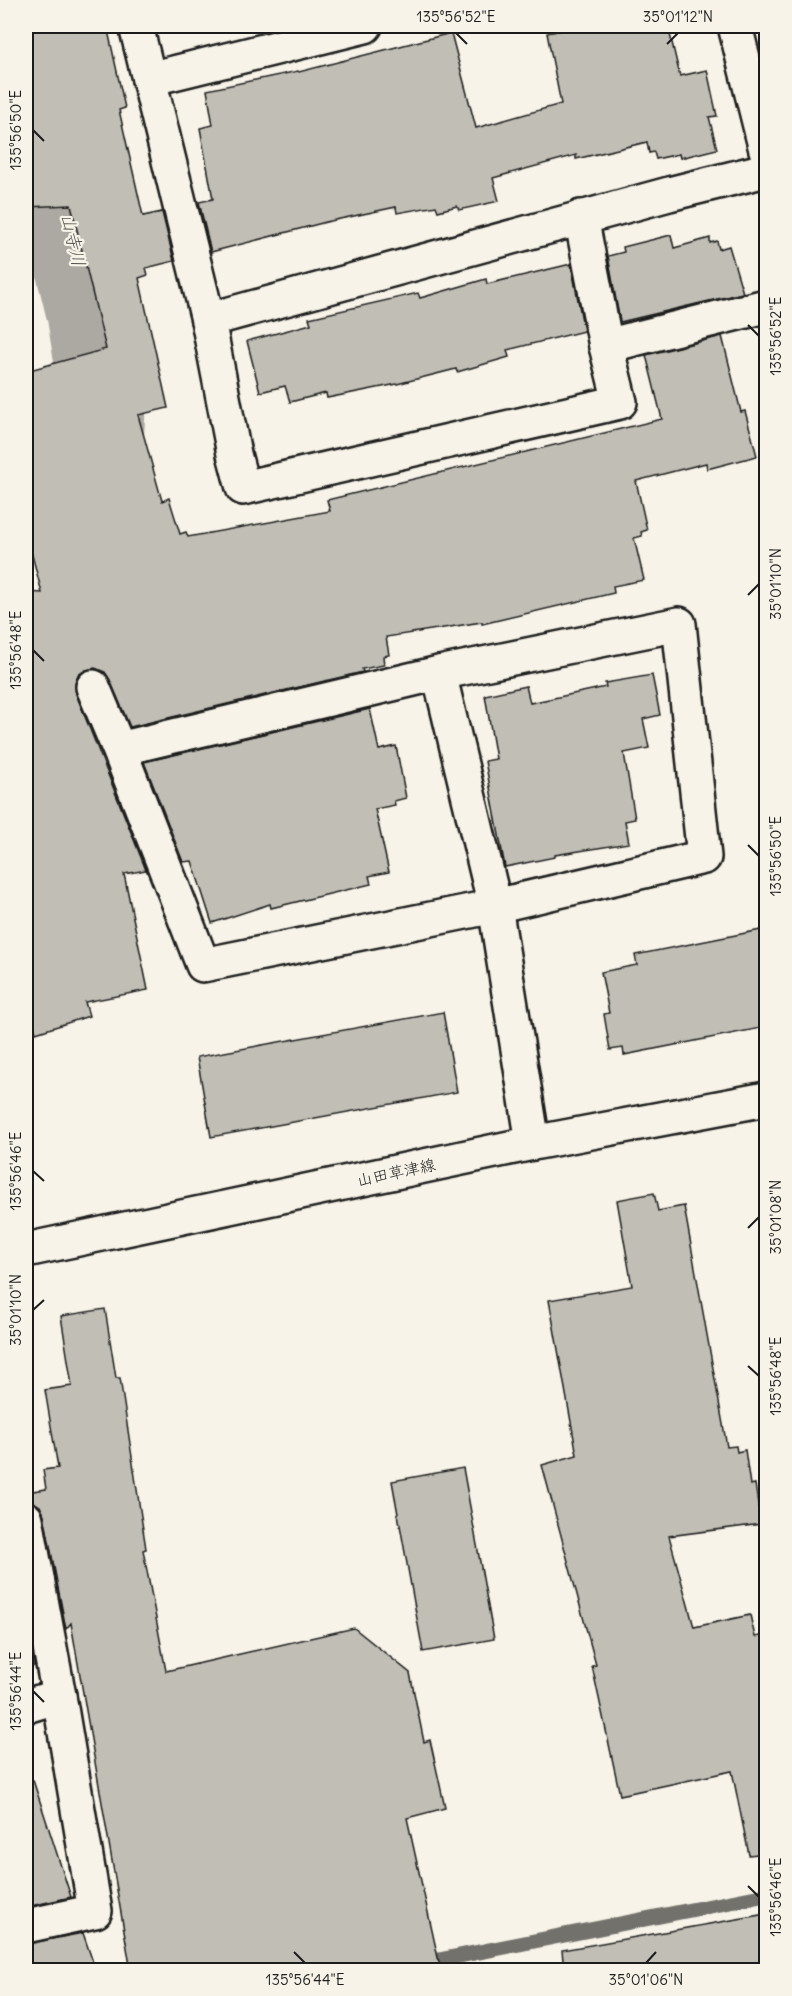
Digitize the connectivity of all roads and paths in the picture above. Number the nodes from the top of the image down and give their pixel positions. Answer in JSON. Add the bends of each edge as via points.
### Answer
{"nodes":[{"id":1,"x":136,"y":26,"type":"edge"},
{"id":2,"x":365,"y":26,"type":"edge"},
{"id":3,"x":735,"y":26,"type":"edge"},
{"id":4,"x":149,"y":79,"type":"junction"},
{"id":5,"x":766,"y":150,"type":"edge"},
{"id":6,"x":766,"y":170,"type":"edge"},
{"id":7,"x":581,"y":218,"type":"junction"},
{"id":8,"x":766,"y":306,"type":"edge"},
{"id":9,"x":208,"y":320,"type":"junction"},
{"id":10,"x":606,"y":346,"type":"junction"},
{"id":11,"x":439,"y":673,"type":"junction"},
{"id":12,"x":93,"y":687,"type":"dead end"},
{"id":13,"x":119,"y":749,"type":"junction"},
{"id":14,"x":495,"y":906,"type":"junction"},
{"id":15,"x":766,"y":1099,"type":"edge"},
{"id":16,"x":533,"y":1143,"type":"junction"},
{"id":17,"x":26,"y":1250,"type":"edge"},
{"id":18,"x":26,"y":1519,"type":"edge"},
{"id":19,"x":59,"y":1696,"type":"junction"},
{"id":20,"x":26,"y":1706,"type":"edge"},
{"id":21,"x":26,"y":1926,"type":"edge"}],
"edges":[{"from":1,"to":4,"type":"street"},
{"from":2,"to":4,"type":"street"},
{"from":3,"to":5,"type":"street"},
{"from":4,"to":9,"type":"street"},
{"from":6,"to":7,"type":"street"},
{"from":7,"to":9,"type":"street"},
{"from":7,"to":10,"type":"street"},
{"from":8,"to":10,"type":"street"},
{"from":9,"to":10,"type":"street","via":[[243,488],[620,402]]},
{"from":11,"to":13,"type":"street"},
{"from":11,"to":14,"type":"street"},
{"from":11,"to":14,"type":"street","via":[[679,624],[704,857]]},
{"from":12,"to":13,"type":"street"},
{"from":13,"to":14,"type":"street","via":[[203,965]]},
{"from":14,"to":16,"type":"street"},
{"from":15,"to":16,"type":"street","name":"山田草津線"},
{"from":16,"to":17,"type":"street","name":"山田草津線"},
{"from":18,"to":19,"type":"street"},
{"from":19,"to":20,"type":"street"},
{"from":19,"to":21,"type":"street","via":[[95,1911]]}]}
